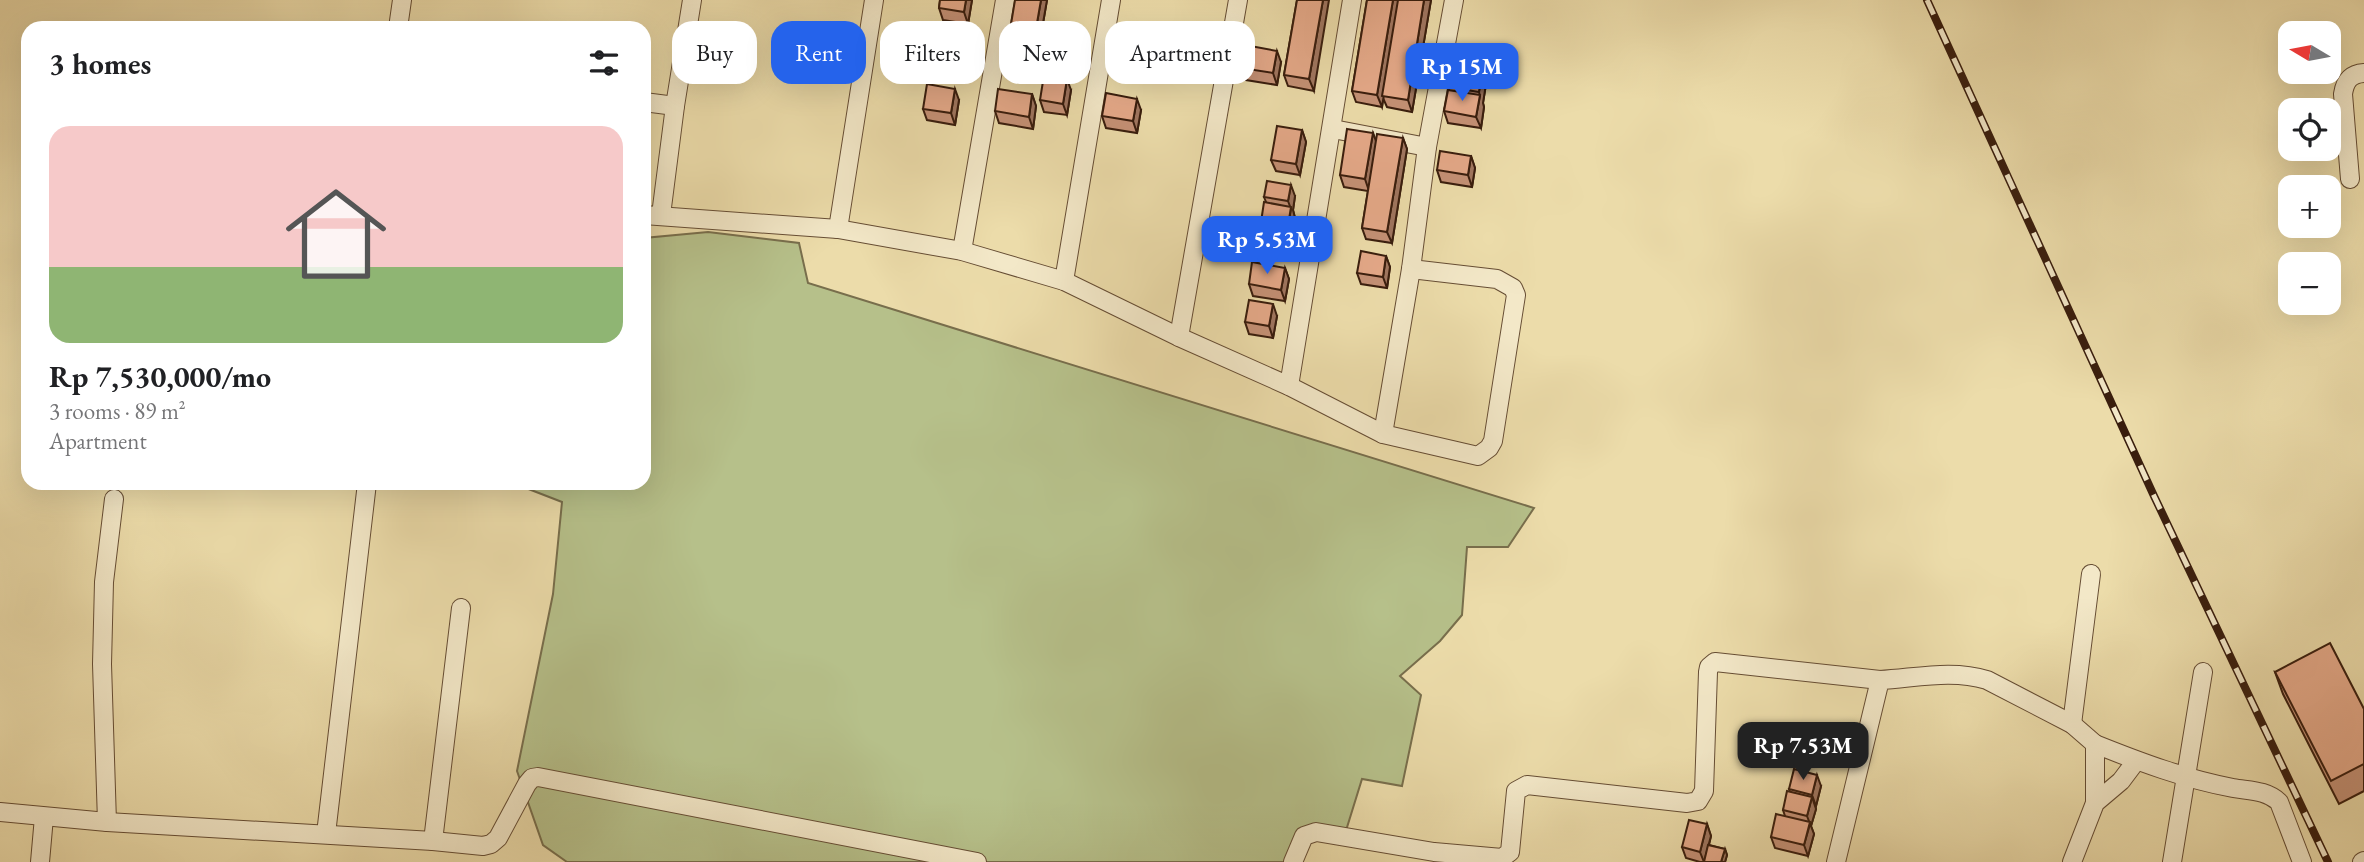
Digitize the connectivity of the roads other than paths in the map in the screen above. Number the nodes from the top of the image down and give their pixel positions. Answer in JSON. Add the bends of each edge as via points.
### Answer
{"nodes":[{"id":1,"x":402,"y":0,"type":"edge"},
{"id":2,"x":692,"y":0,"type":"edge"},
{"id":3,"x":874,"y":0,"type":"edge"},
{"id":4,"x":1005,"y":0,"type":"edge"},
{"id":5,"x":1111,"y":0,"type":"edge"},
{"id":6,"x":1238,"y":0,"type":"edge"},
{"id":7,"x":1352,"y":0,"type":"edge"},
{"id":8,"x":1454,"y":0,"type":"edge"},
{"id":9,"x":399,"y":21,"type":"edge"},
{"id":10,"x":2364,"y":73,"type":"edge"},
{"id":11,"x":651,"y":103,"type":"edge"},
{"id":12,"x":675,"y":106,"type":"junction"},
{"id":13,"x":1333,"y":129,"type":"junction"},
{"id":14,"x":1427,"y":147,"type":"junction"},
{"id":15,"x":2350,"y":179,"type":"dead end"},
{"id":16,"x":653,"y":215,"type":"edge"},
{"id":17,"x":838,"y":229,"type":"junction"},
{"id":18,"x":962,"y":251,"type":"junction"},
{"id":19,"x":1411,"y":269,"type":"junction"},
{"id":20,"x":1064,"y":281,"type":"junction"},
{"id":21,"x":1180,"y":337,"type":"junction"},
{"id":22,"x":1289,"y":386,"type":"junction"},
{"id":23,"x":1383,"y":434,"type":"junction"},
{"id":24,"x":366,"y":490,"type":"edge"},
{"id":25,"x":114,"y":499,"type":"dead end"},
{"id":26,"x":2091,"y":574,"type":"dead end"},
{"id":27,"x":461,"y":608,"type":"dead end"},
{"id":28,"x":2203,"y":672,"type":"dead end"},
{"id":29,"x":1880,"y":680,"type":"junction"},
{"id":30,"x":2072,"y":724,"type":"junction"},
{"id":31,"x":2095,"y":744,"type":"junction"},
{"id":32,"x":2136,"y":761,"type":"junction"},
{"id":33,"x":2187,"y":778,"type":"junction"},
{"id":34,"x":2095,"y":803,"type":"junction"},
{"id":35,"x":0,"y":812,"type":"edge"},
{"id":36,"x":44,"y":817,"type":"junction"},
{"id":37,"x":107,"y":822,"type":"junction"},
{"id":38,"x":326,"y":834,"type":"junction"},
{"id":39,"x":433,"y":841,"type":"junction"},
{"id":40,"x":40,"y":862,"type":"edge"},
{"id":41,"x":977,"y":862,"type":"edge"},
{"id":42,"x":1293,"y":862,"type":"edge"},
{"id":43,"x":1836,"y":862,"type":"edge"},
{"id":44,"x":2072,"y":862,"type":"edge"},
{"id":45,"x":2172,"y":862,"type":"edge"},
{"id":46,"x":2302,"y":862,"type":"edge"}],
"edges":[{"from":1,"to":9,"type":"street"},
{"from":2,"to":12,"type":"street"},
{"from":3,"to":17,"type":"street"},
{"from":4,"to":18,"type":"street"},
{"from":5,"to":20,"type":"street"},
{"from":6,"to":21,"type":"street"},
{"from":7,"to":13,"type":"street"},
{"from":8,"to":14,"type":"street"},
{"from":10,"to":15,"type":"street","via":[[2344,83]]},
{"from":11,"to":12,"type":"street"},
{"from":12,"to":16,"type":"street"},
{"from":13,"to":14,"type":"street"},
{"from":13,"to":22,"type":"street"},
{"from":14,"to":19,"type":"street"},
{"from":16,"to":17,"type":"street"},
{"from":17,"to":18,"type":"street"},
{"from":18,"to":20,"type":"street"},
{"from":19,"to":23,"type":"street"},
{"from":19,"to":23,"type":"street","via":[[1497,279],[1513,288],[1517,300],[1493,441],[1484,452],[1470,456]]},
{"from":20,"to":21,"type":"street"},
{"from":21,"to":22,"type":"street"},
{"from":22,"to":23,"type":"street"},
{"from":24,"to":38,"type":"street"},
{"from":25,"to":37,"type":"street","via":[[104,582],[102,664]]},
{"from":26,"to":30,"type":"street"},
{"from":27,"to":39,"type":"street"},
{"from":28,"to":33,"type":"street"},
{"from":29,"to":30,"type":"street","via":[[1948,674],[1976,677]]},
{"from":29,"to":42,"type":"street","via":[[1715,662],[1708,672],[1703,791],[1698,801],[1520,786],[1510,852],[1502,858],[1316,832],[1304,836]]},
{"from":29,"to":43,"type":"street"},
{"from":30,"to":31,"type":"street"},
{"from":31,"to":32,"type":"street"},
{"from":31,"to":34,"type":"street"},
{"from":32,"to":33,"type":"street"},
{"from":32,"to":34,"type":"street"},
{"from":33,"to":45,"type":"street"},
{"from":33,"to":46,"type":"street","via":[[2273,797]]},
{"from":34,"to":44,"type":"street"},
{"from":35,"to":36,"type":"street"},
{"from":36,"to":37,"type":"street"},
{"from":36,"to":40,"type":"street"},
{"from":37,"to":38,"type":"street"},
{"from":38,"to":39,"type":"street"},
{"from":39,"to":41,"type":"street","via":[[491,844],[531,778],[538,777]]}]}
